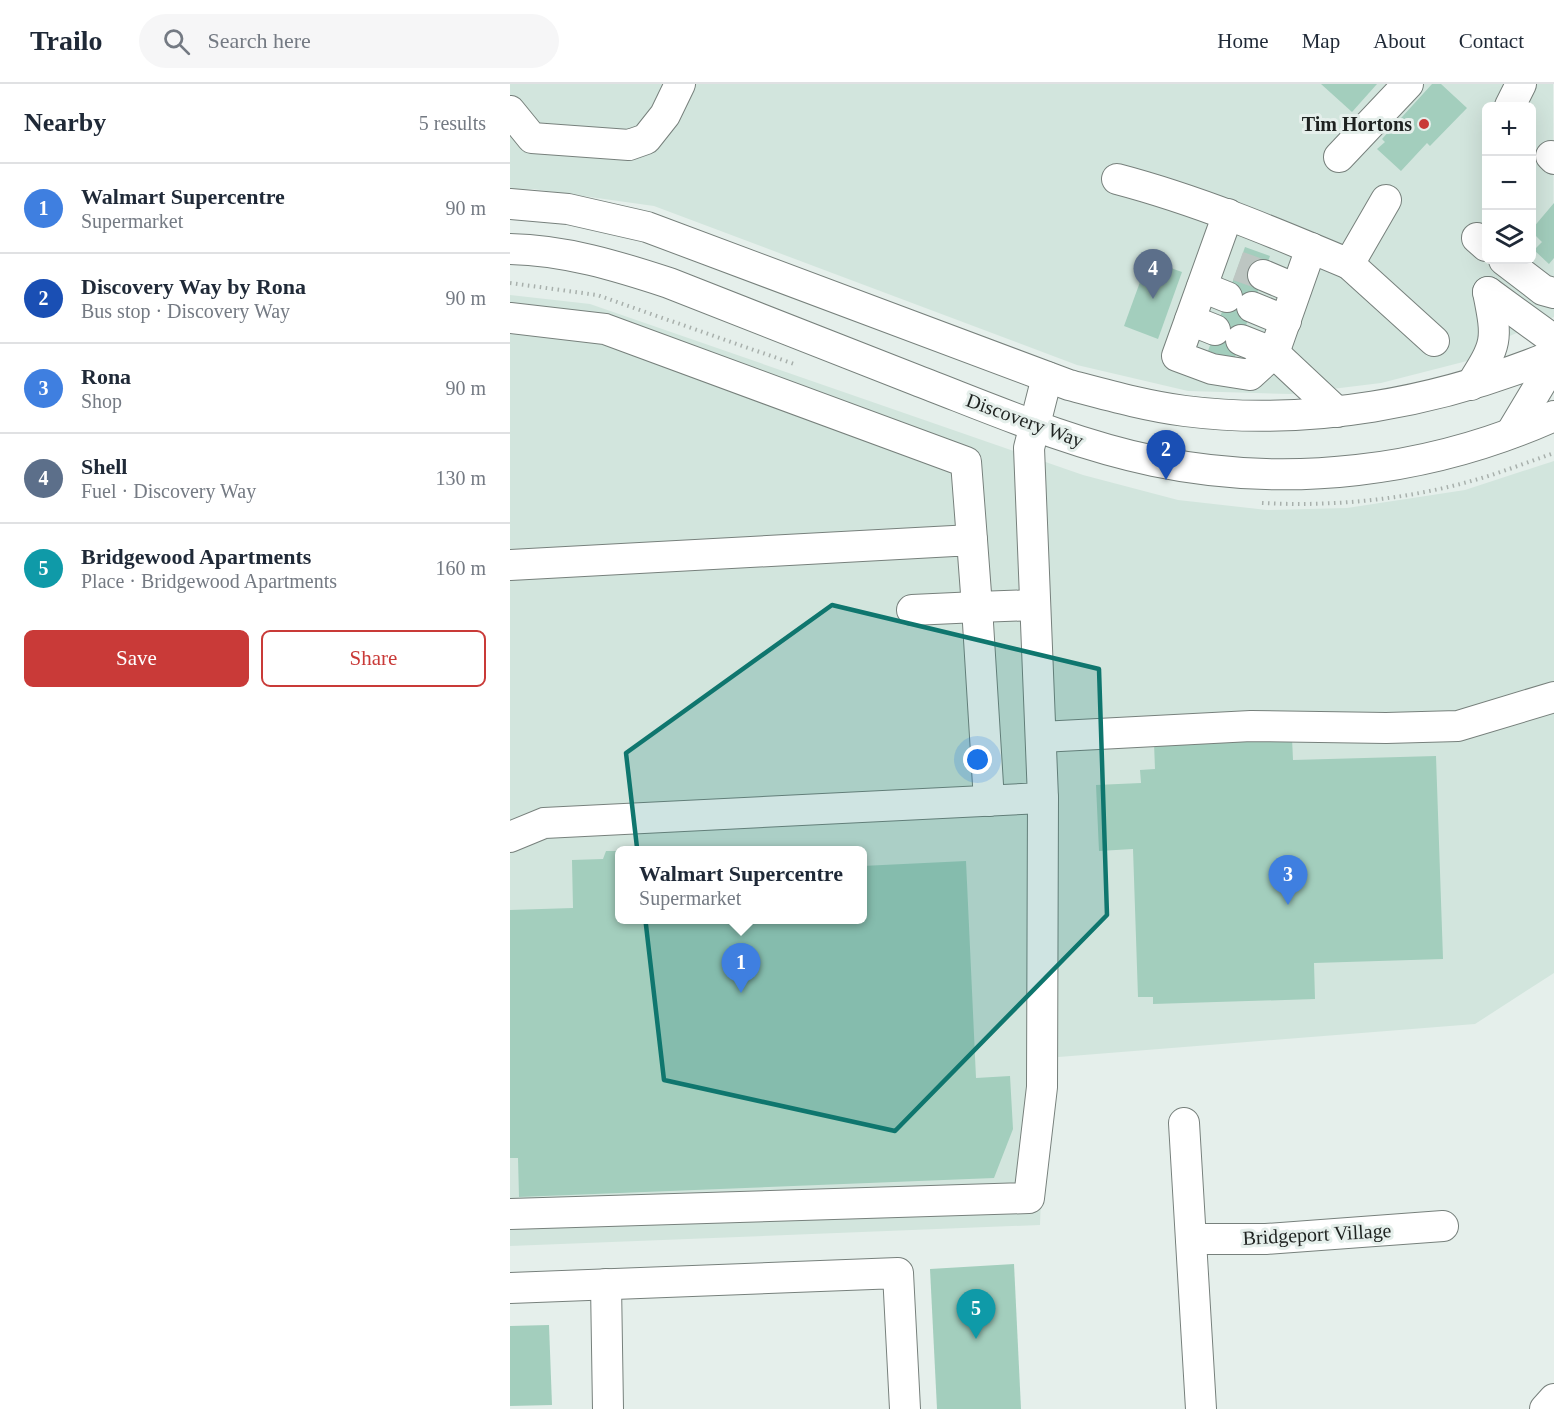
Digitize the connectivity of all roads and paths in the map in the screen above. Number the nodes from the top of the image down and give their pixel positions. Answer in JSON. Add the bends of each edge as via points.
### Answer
{"nodes":[{"id":1,"x":680,"y":84,"type":"edge"},
{"id":2,"x":1408,"y":84,"type":"edge"},
{"id":3,"x":1508,"y":84,"type":"edge"},
{"id":4,"x":1521,"y":84,"type":"edge"},
{"id":5,"x":1510,"y":102,"type":"edge"},
{"id":6,"x":1512,"y":102,"type":"edge"},
{"id":7,"x":510,"y":111,"type":"edge"},
{"id":8,"x":1339,"y":157,"type":"dead end"},
{"id":9,"x":1117,"y":179,"type":"dead end"},
{"id":10,"x":1386,"y":200,"type":"dead end"},
{"id":11,"x":510,"y":204,"type":"edge"},
{"id":12,"x":1228,"y":214,"type":"junction"},
{"id":13,"x":1311,"y":248,"type":"junction"},
{"id":14,"x":510,"y":249,"type":"edge"},
{"id":15,"x":1349,"y":264,"type":"junction"},
{"id":16,"x":1509,"y":264,"type":"edge"},
{"id":17,"x":1238,"y":266,"type":"junction"},
{"id":18,"x":1296,"y":289,"type":"junction"},
{"id":19,"x":1554,"y":293,"type":"edge"},
{"id":20,"x":1227,"y":297,"type":"junction"},
{"id":21,"x":510,"y":318,"type":"edge"},
{"id":22,"x":1286,"y":321,"type":"junction"},
{"id":23,"x":1215,"y":330,"type":"junction"},
{"id":24,"x":1434,"y":340,"type":"dead end"},
{"id":25,"x":1554,"y":345,"type":"edge"},
{"id":26,"x":1274,"y":353,"type":"junction"},
{"id":27,"x":1554,"y":355,"type":"edge"},
{"id":28,"x":1554,"y":361,"type":"edge"},
{"id":29,"x":1047,"y":377,"type":"junction"},
{"id":30,"x":1471,"y":386,"type":"junction"},
{"id":31,"x":1337,"y":412,"type":"junction"},
{"id":32,"x":1553,"y":416,"type":"edge"},
{"id":33,"x":1035,"y":426,"type":"junction"},
{"id":34,"x":1511,"y":433,"type":"junction"},
{"id":35,"x":972,"y":540,"type":"junction"},
{"id":36,"x":510,"y":565,"type":"edge"},
{"id":37,"x":1035,"y":605,"type":"junction"},
{"id":38,"x":976,"y":607,"type":"junction"},
{"id":39,"x":912,"y":610,"type":"dead end"},
{"id":40,"x":1554,"y":697,"type":"edge"},
{"id":41,"x":1041,"y":737,"type":"junction"},
{"id":42,"x":1043,"y":798,"type":"junction"},
{"id":43,"x":990,"y":801,"type":"junction"},
{"id":44,"x":510,"y":837,"type":"edge"},
{"id":45,"x":1184,"y":1123,"type":"dead end"},
{"id":46,"x":510,"y":1214,"type":"edge"},
{"id":47,"x":1443,"y":1226,"type":"dead end"},
{"id":48,"x":1191,"y":1239,"type":"junction"},
{"id":49,"x":606,"y":1284,"type":"junction"},
{"id":50,"x":510,"y":1288,"type":"edge"},
{"id":51,"x":1554,"y":1399,"type":"edge"},
{"id":52,"x":608,"y":1409,"type":"edge"},
{"id":53,"x":905,"y":1409,"type":"edge"},
{"id":54,"x":1201,"y":1409,"type":"edge"},
{"id":55,"x":1545,"y":1409,"type":"edge"}],
"edges":[{"from":1,"to":7,"type":"street","via":[[665,115],[646,139],[629,145],[532,138]]},
{"from":2,"to":8,"type":"street"},
{"from":3,"to":5,"type":"street"},
{"from":4,"to":6,"type":"street"},
{"from":9,"to":12,"type":"street"},
{"from":10,"to":15,"type":"street"},
{"from":11,"to":29,"type":"street","via":[[568,209],[647,227]]},
{"from":12,"to":13,"type":"street"},
{"from":12,"to":17,"type":"street"},
{"from":13,"to":15,"type":"street"},
{"from":13,"to":18,"type":"street"},
{"from":14,"to":33,"type":"street","name":"Discovery Way","via":[[572,256],[669,283]]},
{"from":15,"to":24,"type":"street"},
{"from":16,"to":19,"type":"street","via":[[1543,290]]},
{"from":17,"to":18,"type":"street"},
{"from":17,"to":20,"type":"street"},
{"from":18,"to":22,"type":"street"},
{"from":20,"to":22,"type":"street"},
{"from":20,"to":23,"type":"street"},
{"from":21,"to":35,"type":"street","via":[[605,329],[966,462]]},
{"from":22,"to":26,"type":"street"},
{"from":23,"to":26,"type":"street"},
{"from":23,"to":26,"type":"street","via":[[1177,356],[1212,369],[1250,375]]},
{"from":25,"to":30,"type":"street","via":[[1547,335],[1488,292],[1495,336],[1491,354]]},
{"from":26,"to":31,"type":"street"},
{"from":27,"to":30,"type":"street"},
{"from":28,"to":34,"type":"street"},
{"from":29,"to":31,"type":"street","via":[[1117,398],[1185,411],[1258,415]]},
{"from":29,"to":33,"type":"street"},
{"from":30,"to":31,"type":"street"},
{"from":32,"to":34,"type":"street","name":"Discovery Way"},
{"from":33,"to":34,"type":"street","name":"Discovery Way","via":[[1154,461],[1233,473],[1271,474],[1312,474],[1385,465],[1474,447]]},
{"from":33,"to":37,"type":"street","via":[[1029,448]]},
{"from":35,"to":36,"type":"street"},
{"from":35,"to":38,"type":"street"},
{"from":37,"to":38,"type":"street"},
{"from":37,"to":41,"type":"street"},
{"from":38,"to":39,"type":"street"},
{"from":38,"to":43,"type":"street"},
{"from":40,"to":41,"type":"street","via":[[1458,726],[1251,726]]},
{"from":41,"to":42,"type":"street"},
{"from":42,"to":43,"type":"street"},
{"from":42,"to":46,"type":"street","via":[[1042,1087],[1029,1198]]},
{"from":43,"to":44,"type":"street","via":[[544,823]]},
{"from":45,"to":48,"type":"street"},
{"from":47,"to":48,"type":"street","name":"Bridgeport Village","via":[[1266,1239]]},
{"from":48,"to":54,"type":"street"},
{"from":49,"to":50,"type":"street"},
{"from":49,"to":52,"type":"street"},
{"from":49,"to":53,"type":"street","via":[[898,1273]]},
{"from":51,"to":55,"type":"street"}]}
